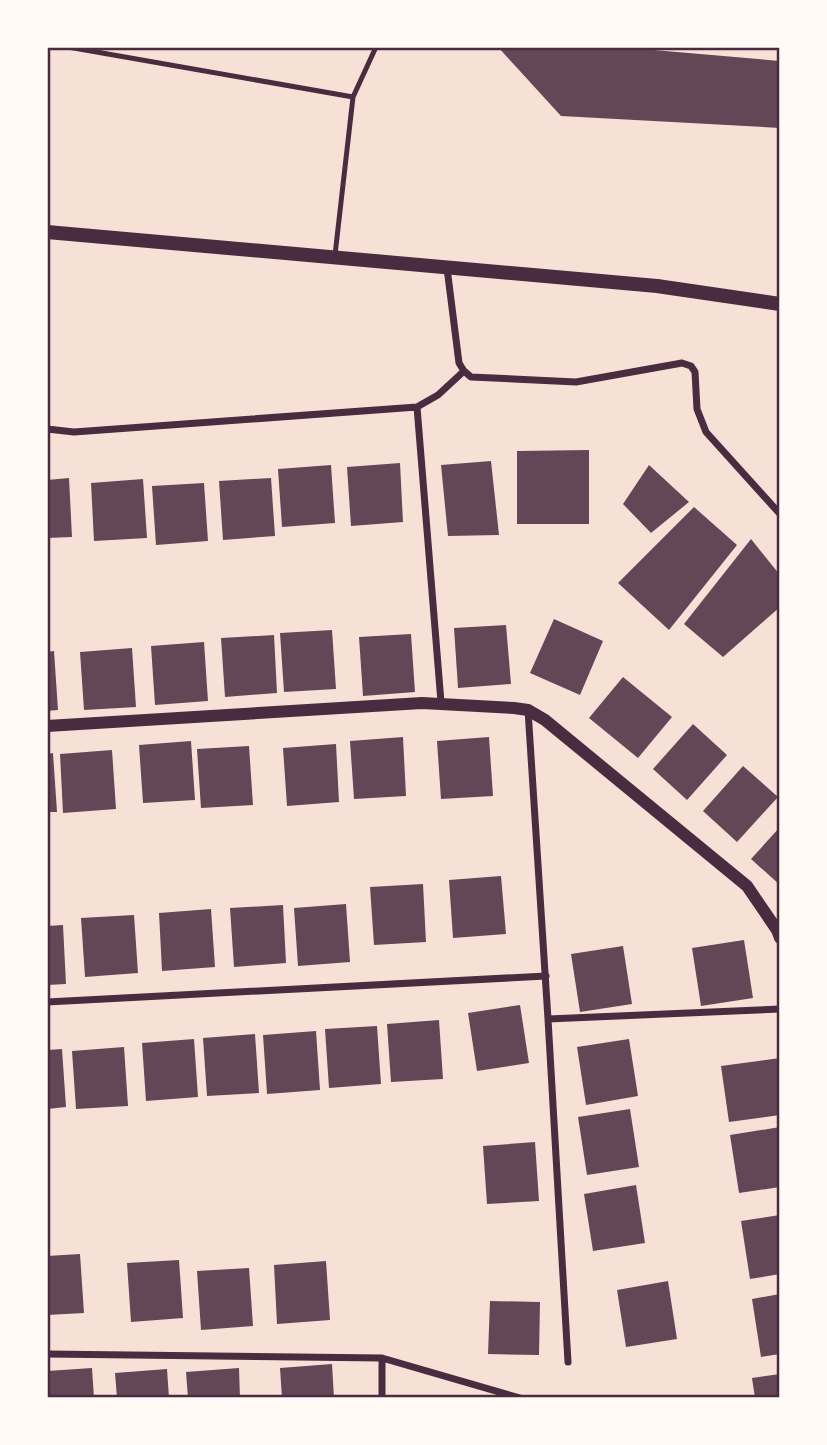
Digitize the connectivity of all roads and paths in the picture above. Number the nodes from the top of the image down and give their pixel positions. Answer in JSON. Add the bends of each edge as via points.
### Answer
{"nodes":[{"id":1,"x":68,"y":47,"type":"edge"},
{"id":2,"x":376,"y":47,"type":"edge"},
{"id":3,"x":353,"y":97,"type":"junction"},
{"id":4,"x":47,"y":232,"type":"edge"},
{"id":5,"x":335,"y":258,"type":"junction"},
{"id":6,"x":447,"y":268,"type":"junction"},
{"id":7,"x":780,"y":304,"type":"edge"},
{"id":8,"x":464,"y":371,"type":"junction"},
{"id":9,"x":417,"y":407,"type":"junction"},
{"id":10,"x":47,"y":429,"type":"edge"},
{"id":11,"x":780,"y":514,"type":"edge"},
{"id":12,"x":441,"y":702,"type":"junction"},
{"id":13,"x":528,"y":710,"type":"junction"},
{"id":14,"x":47,"y":726,"type":"edge"},
{"id":15,"x":780,"y":938,"type":"edge"},
{"id":16,"x":546,"y":976,"type":"junction"},
{"id":17,"x":47,"y":1002,"type":"edge"},
{"id":18,"x":780,"y":1009,"type":"edge"},
{"id":19,"x":548,"y":1019,"type":"junction"},
{"id":20,"x":47,"y":1354,"type":"edge"},
{"id":21,"x":382,"y":1358,"type":"junction"},
{"id":22,"x":568,"y":1362,"type":"dead end"},
{"id":23,"x":382,"y":1398,"type":"edge"},
{"id":24,"x":520,"y":1398,"type":"edge"}],
"edges":[{"from":1,"to":3,"type":"lane"},
{"from":2,"to":3,"type":"lane"},
{"from":3,"to":5,"type":"lane"},
{"from":4,"to":5,"type":"main road"},
{"from":5,"to":6,"type":"main road"},
{"from":6,"to":7,"type":"main road","via":[[657,286]]},
{"from":6,"to":8,"type":"street","via":[[459,363]]},
{"from":8,"to":9,"type":"street"},
{"from":8,"to":11,"type":"street","via":[[471,377],[576,382],[682,363],[691,366],[697,409],[706,432]]},
{"from":9,"to":10,"type":"street","via":[[74,432]]},
{"from":9,"to":12,"type":"street"},
{"from":12,"to":13,"type":"street"},
{"from":12,"to":14,"type":"street"},
{"from":13,"to":15,"type":"street","via":[[747,887]]},
{"from":13,"to":16,"type":"street"},
{"from":16,"to":17,"type":"street"},
{"from":16,"to":19,"type":"street"},
{"from":18,"to":19,"type":"street"},
{"from":19,"to":22,"type":"street"},
{"from":20,"to":21,"type":"street"},
{"from":21,"to":23,"type":"street"},
{"from":21,"to":24,"type":"street"}]}
